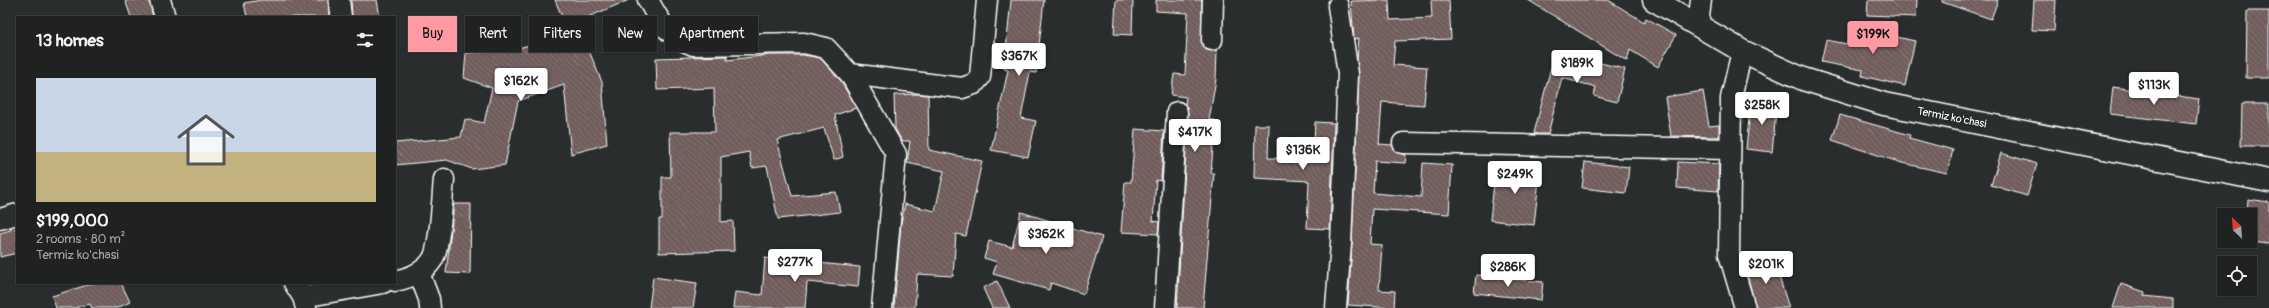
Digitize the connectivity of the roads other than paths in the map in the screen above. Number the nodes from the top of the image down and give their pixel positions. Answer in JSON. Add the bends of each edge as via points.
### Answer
{"nodes":[{"id":1,"x":160,"y":0,"type":"edge"},
{"id":2,"x":339,"y":0,"type":"edge"},
{"id":3,"x":648,"y":0,"type":"edge"},
{"id":4,"x":987,"y":0,"type":"edge"},
{"id":5,"x":1213,"y":0,"type":"edge"},
{"id":6,"x":1654,"y":0,"type":"edge"},
{"id":7,"x":1701,"y":0,"type":"edge"},
{"id":8,"x":1338,"y":6,"type":"dead end"},
{"id":9,"x":165,"y":16,"type":"edge"},
{"id":10,"x":341,"y":16,"type":"edge"},
{"id":11,"x":1698,"y":25,"type":"junction"},
{"id":12,"x":1212,"y":40,"type":"dead end"},
{"id":13,"x":1742,"y":51,"type":"junction"},
{"id":14,"x":850,"y":74,"type":"junction"},
{"id":15,"x":1178,"y":112,"type":"dead end"},
{"id":16,"x":1403,"y":143,"type":"dead end"},
{"id":17,"x":1730,"y":149,"type":"junction"},
{"id":18,"x":444,"y":179,"type":"dead end"},
{"id":19,"x":2269,"y":181,"type":"edge"},
{"id":20,"x":16,"y":214,"type":"edge"},
{"id":21,"x":0,"y":219,"type":"edge"},
{"id":22,"x":419,"y":273,"type":"junction"},
{"id":23,"x":396,"y":281,"type":"edge"},
{"id":24,"x":377,"y":284,"type":"edge"},
{"id":25,"x":301,"y":296,"type":"edge"},
{"id":26,"x":430,"y":308,"type":"edge"},
{"id":27,"x":882,"y":308,"type":"edge"},
{"id":28,"x":1165,"y":308,"type":"edge"},
{"id":29,"x":1336,"y":308,"type":"edge"},
{"id":30,"x":1745,"y":308,"type":"edge"}],
"edges":[{"from":1,"to":9,"type":"street"},
{"from":2,"to":10,"type":"street"},
{"from":3,"to":14,"type":"street","via":[[662,26],[676,39],[693,45],[804,43],[826,48]]},
{"from":4,"to":14,"type":"street","via":[[980,77],[974,84],[962,88]]},
{"from":5,"to":12,"type":"street"},
{"from":6,"to":11,"type":"main road","name":"Termiz ko'chasi"},
{"from":7,"to":11,"type":"street"},
{"from":8,"to":29,"type":"street","via":[[1348,74]]},
{"from":11,"to":13,"type":"main road","name":"Termiz ko'chasi"},
{"from":13,"to":17,"type":"street","via":[[1731,98]]},
{"from":13,"to":19,"type":"main road","name":"Termiz ko'chasi","via":[[1803,79],[1884,104]]},
{"from":14,"to":27,"type":"street","via":[[896,154]]},
{"from":15,"to":28,"type":"street"},
{"from":16,"to":17,"type":"street"},
{"from":17,"to":30,"type":"street","via":[[1729,254]]},
{"from":18,"to":22,"type":"street","via":[[435,255]]},
{"from":20,"to":21,"type":"street"},
{"from":22,"to":23,"type":"street"},
{"from":22,"to":26,"type":"street"},
{"from":24,"to":25,"type":"street"}]}
